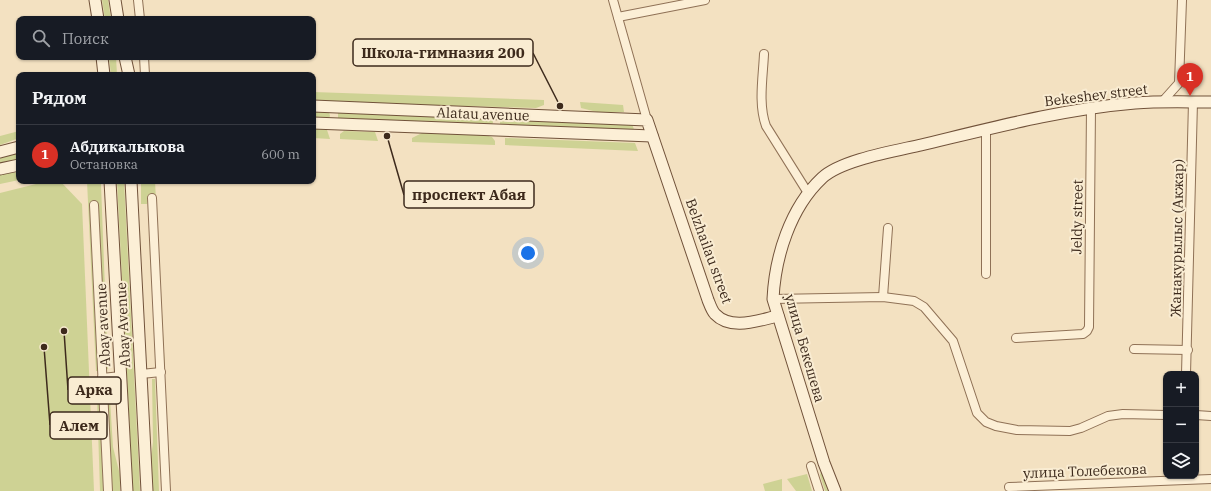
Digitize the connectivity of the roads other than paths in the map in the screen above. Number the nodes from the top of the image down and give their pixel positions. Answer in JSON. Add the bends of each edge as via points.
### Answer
{"nodes":[{"id":1,"x":95,"y":0,"type":"edge"},
{"id":2,"x":115,"y":0,"type":"edge"},
{"id":3,"x":138,"y":0,"type":"edge"},
{"id":4,"x":613,"y":0,"type":"edge"},
{"id":5,"x":705,"y":0,"type":"edge"},
{"id":6,"x":1182,"y":0,"type":"edge"},
{"id":7,"x":98,"y":16,"type":"edge"},
{"id":8,"x":118,"y":16,"type":"edge"},
{"id":9,"x":140,"y":16,"type":"edge"},
{"id":10,"x":618,"y":17,"type":"junction"},
{"id":11,"x":764,"y":54,"type":"dead end"},
{"id":12,"x":101,"y":60,"type":"edge"},
{"id":13,"x":102,"y":60,"type":"edge"},
{"id":14,"x":122,"y":60,"type":"edge"},
{"id":15,"x":126,"y":60,"type":"edge"},
{"id":16,"x":144,"y":60,"type":"edge"},
{"id":17,"x":99,"y":72,"type":"edge"},
{"id":18,"x":104,"y":72,"type":"edge"},
{"id":19,"x":123,"y":72,"type":"edge"},
{"id":20,"x":128,"y":72,"type":"edge"},
{"id":21,"x":145,"y":72,"type":"edge"},
{"id":22,"x":1162,"y":102,"type":"junction"},
{"id":23,"x":1193,"y":102,"type":"junction"},
{"id":24,"x":1211,"y":102,"type":"edge"},
{"id":25,"x":316,"y":106,"type":"edge"},
{"id":26,"x":334,"y":107,"type":"junction"},
{"id":27,"x":1091,"y":108,"type":"junction"},
{"id":28,"x":496,"y":113,"type":"junction"},
{"id":29,"x":647,"y":120,"type":"junction"},
{"id":30,"x":316,"y":123,"type":"edge"},
{"id":31,"x":336,"y":124,"type":"junction"},
{"id":32,"x":498,"y":129,"type":"junction"},
{"id":33,"x":986,"y":130,"type":"junction"},
{"id":34,"x":652,"y":136,"type":"junction"},
{"id":35,"x":16,"y":148,"type":"edge"},
{"id":36,"x":0,"y":152,"type":"edge"},
{"id":37,"x":16,"y":166,"type":"edge"},
{"id":38,"x":0,"y":169,"type":"edge"},
{"id":39,"x":106,"y":184,"type":"edge"},
{"id":40,"x":110,"y":184,"type":"edge"},
{"id":41,"x":131,"y":184,"type":"edge"},
{"id":42,"x":136,"y":184,"type":"edge"},
{"id":43,"x":808,"y":193,"type":"junction"},
{"id":44,"x":152,"y":198,"type":"dead end"},
{"id":45,"x":94,"y":205,"type":"dead end"},
{"id":46,"x":132,"y":207,"type":"junction"},
{"id":47,"x":112,"y":208,"type":"junction"},
{"id":48,"x":888,"y":228,"type":"dead end"},
{"id":49,"x":986,"y":274,"type":"dead end"},
{"id":50,"x":883,"y":297,"type":"junction"},
{"id":51,"x":773,"y":300,"type":"junction"},
{"id":52,"x":778,"y":316,"type":"junction"},
{"id":53,"x":1016,"y":338,"type":"dead end"},
{"id":54,"x":1134,"y":349,"type":"dead end"},
{"id":55,"x":1188,"y":350,"type":"junction"},
{"id":56,"x":1186,"y":371,"type":"edge"},
{"id":57,"x":160,"y":372,"type":"junction"},
{"id":58,"x":141,"y":374,"type":"junction"},
{"id":59,"x":121,"y":376,"type":"junction"},
{"id":60,"x":102,"y":378,"type":"junction"},
{"id":61,"x":1163,"y":415,"type":"edge"},
{"id":62,"x":1199,"y":415,"type":"edge"},
{"id":63,"x":1211,"y":416,"type":"edge"},
{"id":64,"x":811,"y":466,"type":"dead end"},
{"id":65,"x":1211,"y":479,"type":"edge"},
{"id":66,"x":1009,"y":487,"type":"dead end"},
{"id":67,"x":108,"y":491,"type":"edge"},
{"id":68,"x":126,"y":491,"type":"edge"},
{"id":69,"x":147,"y":491,"type":"edge"},
{"id":70,"x":166,"y":491,"type":"edge"},
{"id":71,"x":819,"y":491,"type":"edge"},
{"id":72,"x":835,"y":491,"type":"edge"}],
"edges":[{"from":1,"to":7,"type":"main road"},
{"from":2,"to":8,"type":"main road"},
{"from":3,"to":9,"type":"street"},
{"from":4,"to":10,"type":"street"},
{"from":5,"to":10,"type":"street"},
{"from":6,"to":22,"type":"street","via":[[1179,83]]},
{"from":10,"to":29,"type":"street"},
{"from":11,"to":43,"type":"street","via":[[763,117],[766,126]]},
{"from":12,"to":17,"type":"main road"},
{"from":13,"to":18,"type":"main road"},
{"from":14,"to":19,"type":"main road"},
{"from":15,"to":20,"type":"main road"},
{"from":16,"to":21,"type":"street"},
{"from":22,"to":23,"type":"main road","name":"Bekeshev street"},
{"from":22,"to":27,"type":"main road","name":"Bekeshev street"},
{"from":23,"to":24,"type":"main road","name":"Bekeshev street"},
{"from":23,"to":55,"type":"street","name":"Жанакурылыс (Акжар)"},
{"from":25,"to":26,"type":"main road","name":"Alatau avenue"},
{"from":26,"to":28,"type":"main road","name":"Alatau avenue"},
{"from":26,"to":31,"type":"main road"},
{"from":27,"to":33,"type":"main road","name":"Bekeshev street"},
{"from":27,"to":53,"type":"street","name":"Jeldy street","via":[[1089,327],[1083,334]]},
{"from":28,"to":29,"type":"main road","name":"Alatau avenue"},
{"from":28,"to":32,"type":"main road"},
{"from":29,"to":34,"type":"main road","name":"Belzhailau street"},
{"from":30,"to":31,"type":"main road","name":"Alatau avenue"},
{"from":31,"to":32,"type":"main road","name":"Alatau avenue"},
{"from":32,"to":34,"type":"main road","name":"Alatau avenue"},
{"from":33,"to":43,"type":"main road","name":"улица Бекешева","via":[[874,156],[843,166],[823,177]]},
{"from":33,"to":49,"type":"street"},
{"from":34,"to":52,"type":"main road","name":"Belzhailau street","via":[[715,314],[728,322],[739,324]]},
{"from":35,"to":36,"type":"main road"},
{"from":37,"to":38,"type":"main road"},
{"from":39,"to":47,"type":"main road"},
{"from":40,"to":47,"type":"main road","name":"Abay avenue"},
{"from":41,"to":46,"type":"main road","name":"Abay Avenue"},
{"from":42,"to":46,"type":"main road"},
{"from":43,"to":51,"type":"main road","name":"улица Бекешева","via":[[787,234],[774,280]]},
{"from":44,"to":57,"type":"street"},
{"from":45,"to":60,"type":"street"},
{"from":46,"to":58,"type":"main road","name":"Abay Avenue"},
{"from":47,"to":59,"type":"main road","name":"Abay avenue"},
{"from":48,"to":50,"type":"street"},
{"from":50,"to":51,"type":"street"},
{"from":50,"to":61,"type":"street","via":[[914,300],[940,324],[953,341],[977,412],[986,422],[1017,430],[1070,431],[1108,416]]},
{"from":51,"to":52,"type":"main road","name":"улица Бекешева"},
{"from":52,"to":72,"type":"main road","name":"улица Бекешева"},
{"from":54,"to":55,"type":"street"},
{"from":55,"to":56,"type":"street","name":"Жанакурылыс (Акжар)"},
{"from":57,"to":58,"type":"street"},
{"from":57,"to":70,"type":"street"},
{"from":58,"to":69,"type":"main road","name":"Abay Avenue"},
{"from":59,"to":60,"type":"street"},
{"from":59,"to":68,"type":"main road","name":"Abay avenue"},
{"from":60,"to":67,"type":"street"},
{"from":62,"to":63,"type":"street"},
{"from":64,"to":71,"type":"street"},
{"from":65,"to":66,"type":"street","name":"улица Толебекова"}]}
